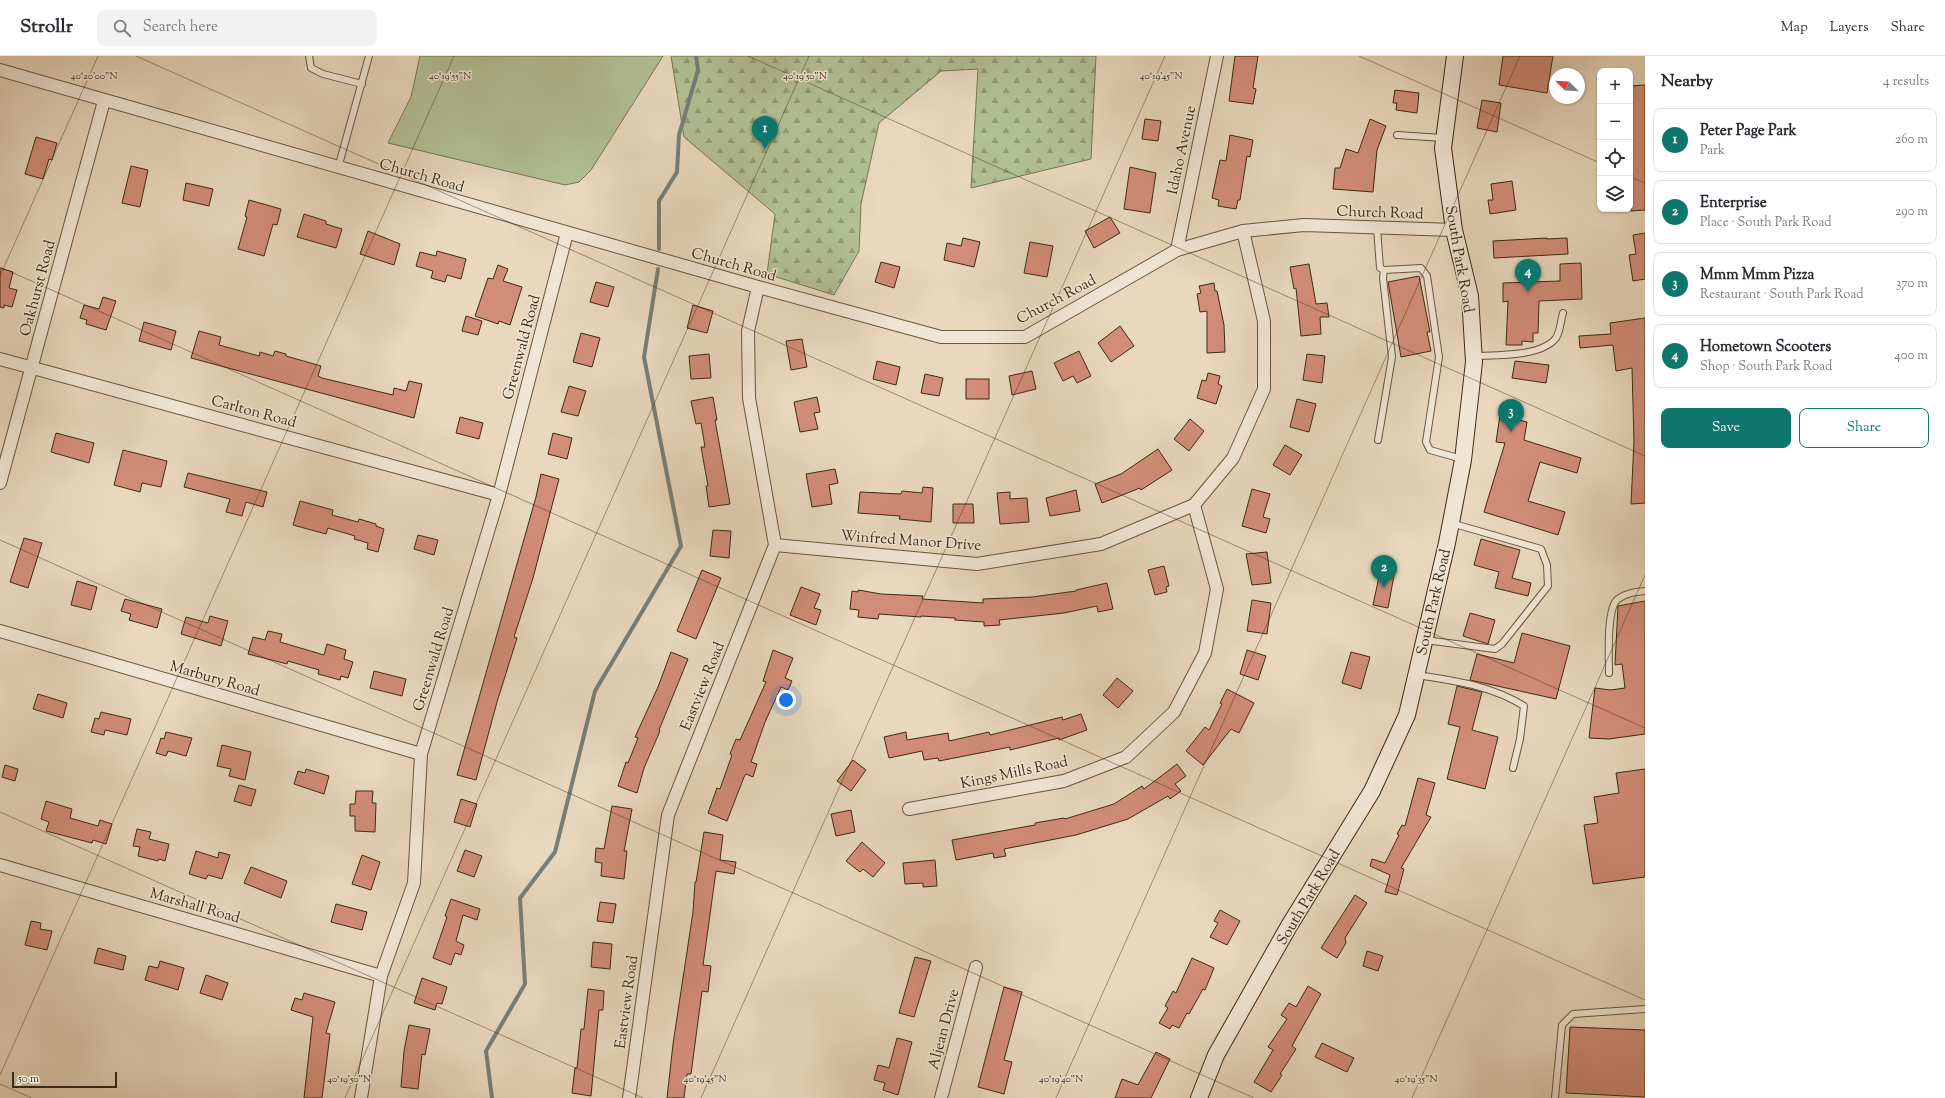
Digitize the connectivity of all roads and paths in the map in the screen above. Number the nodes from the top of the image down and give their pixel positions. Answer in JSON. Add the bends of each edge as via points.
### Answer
{"nodes":[{"id":1,"x":309,"y":56,"type":"edge"},
{"id":2,"x":370,"y":56,"type":"edge"},
{"id":3,"x":1217,"y":56,"type":"edge"},
{"id":4,"x":1455,"y":56,"type":"edge"},
{"id":5,"x":0,"y":70,"type":"edge"},
{"id":6,"x":362,"y":84,"type":"junction"},
{"id":7,"x":104,"y":101,"type":"junction"},
{"id":8,"x":1397,"y":135,"type":"dead end"},
{"id":9,"x":1445,"y":138,"type":"junction"},
{"id":10,"x":338,"y":168,"type":"junction"},
{"id":11,"x":1377,"y":228,"type":"junction"},
{"id":12,"x":1454,"y":230,"type":"junction"},
{"id":13,"x":1243,"y":231,"type":"junction"},
{"id":14,"x":567,"y":233,"type":"junction"},
{"id":15,"x":1177,"y":250,"type":"junction"},
{"id":16,"x":1384,"y":270,"type":"junction"},
{"id":17,"x":758,"y":287,"type":"junction"},
{"id":18,"x":1563,"y":313,"type":"dead end"},
{"id":19,"x":1474,"y":356,"type":"junction"},
{"id":20,"x":0,"y":359,"type":"edge"},
{"id":21,"x":32,"y":367,"type":"junction"},
{"id":22,"x":1378,"y":440,"type":"dead end"},
{"id":23,"x":1463,"y":460,"type":"junction"},
{"id":24,"x":0,"y":483,"type":"edge"},
{"id":25,"x":499,"y":495,"type":"junction"},
{"id":26,"x":1194,"y":505,"type":"junction"},
{"id":27,"x":1451,"y":523,"type":"junction"},
{"id":28,"x":775,"y":545,"type":"junction"},
{"id":29,"x":1645,"y":591,"type":"edge"},
{"id":30,"x":0,"y":631,"type":"edge"},
{"id":31,"x":1425,"y":640,"type":"junction"},
{"id":32,"x":1609,"y":673,"type":"dead end"},
{"id":33,"x":1417,"y":675,"type":"junction"},
{"id":34,"x":421,"y":754,"type":"junction"},
{"id":35,"x":1513,"y":768,"type":"dead end"},
{"id":36,"x":908,"y":809,"type":"dead end"},
{"id":37,"x":0,"y":866,"type":"edge"},
{"id":38,"x":976,"y":968,"type":"dead end"},
{"id":39,"x":381,"y":976,"type":"junction"},
{"id":40,"x":1645,"y":1009,"type":"edge"},
{"id":41,"x":361,"y":1098,"type":"edge"},
{"id":42,"x":629,"y":1098,"type":"edge"},
{"id":43,"x":941,"y":1098,"type":"edge"},
{"id":44,"x":1199,"y":1098,"type":"edge"},
{"id":45,"x":1554,"y":1098,"type":"edge"}],
"edges":[{"from":1,"to":6,"type":"lane","via":[[311,68],[323,74]]},
{"from":2,"to":6,"type":"lane"},
{"from":3,"to":15,"type":"street","name":"Idaho Avenue"},
{"from":4,"to":9,"type":"main road","name":"South Park Road"},
{"from":5,"to":7,"type":"street","name":"Church Road"},
{"from":6,"to":10,"type":"lane"},
{"from":7,"to":10,"type":"street","name":"Church Road"},
{"from":7,"to":21,"type":"street","name":"Oakhurst Road"},
{"from":8,"to":9,"type":"lane"},
{"from":9,"to":12,"type":"main road","name":"South Park Road","via":[[1443,148]]},
{"from":10,"to":14,"type":"street","name":"Church Road"},
{"from":11,"to":12,"type":"street","name":"Church Road"},
{"from":11,"to":13,"type":"street","name":"Church Road","via":[[1304,225]]},
{"from":11,"to":16,"type":"lane","via":[[1380,268]]},
{"from":12,"to":19,"type":"main road","name":"South Park Road","via":[[1470,296]]},
{"from":13,"to":15,"type":"street","name":"Church Road"},
{"from":13,"to":26,"type":"street","name":"Winfred Manor Drive","via":[[1264,321],[1264,389],[1233,458]]},
{"from":14,"to":17,"type":"street","name":"Church Road"},
{"from":14,"to":25,"type":"street","name":"Greenwald Road"},
{"from":15,"to":17,"type":"street","name":"Church Road","via":[[1025,337],[942,337]]},
{"from":16,"to":22,"type":"lane","via":[[1392,357]]},
{"from":16,"to":23,"type":"lane","via":[[1421,268],[1427,276],[1439,357],[1426,442],[1430,450]]},
{"from":17,"to":28,"type":"street","via":[[748,331],[749,398]]},
{"from":18,"to":19,"type":"lane","via":[[1556,337],[1539,350],[1512,355]]},
{"from":19,"to":23,"type":"main road","name":"South Park Road"},
{"from":20,"to":21,"type":"street","name":"Carlton Road"},
{"from":21,"to":24,"type":"street","name":"Oakhurst Road"},
{"from":21,"to":25,"type":"street","name":"Carlton Road"},
{"from":23,"to":27,"type":"main road","name":"South Park Road"},
{"from":25,"to":34,"type":"street","name":"Greenwald Road"},
{"from":26,"to":28,"type":"street","name":"Winfred Manor Drive","via":[[1101,544],[977,564]]},
{"from":26,"to":36,"type":"street","name":"Kings Mills Road","via":[[1217,589],[1206,653],[1174,712],[1126,757],[1064,781]]},
{"from":27,"to":31,"type":"main road","name":"South Park Road"},
{"from":27,"to":31,"type":"lane","via":[[1541,549],[1547,565],[1548,586],[1502,644],[1495,648]]},
{"from":28,"to":42,"type":"street","name":"Eastview Road","via":[[668,815]]},
{"from":29,"to":32,"type":"lane","via":[[1630,593],[1617,600],[1614,605],[1611,618]]},
{"from":30,"to":34,"type":"street","name":"Marbury Road"},
{"from":31,"to":33,"type":"main road","name":"South Park Road"},
{"from":33,"to":35,"type":"lane","via":[[1479,686],[1507,695],[1524,706]]},
{"from":33,"to":44,"type":"main road","name":"South Park Road","via":[[1407,716],[1372,791],[1289,926],[1216,1055]]},
{"from":34,"to":39,"type":"street","name":"Greenwald Road","via":[[414,884]]},
{"from":37,"to":39,"type":"street","name":"Marshall Road"},
{"from":38,"to":43,"type":"street","name":"Aljean Drive"},
{"from":39,"to":41,"type":"street","name":"Greenwald Road"},
{"from":40,"to":45,"type":"lane","via":[[1573,1014],[1566,1019],[1560,1036]]}]}
